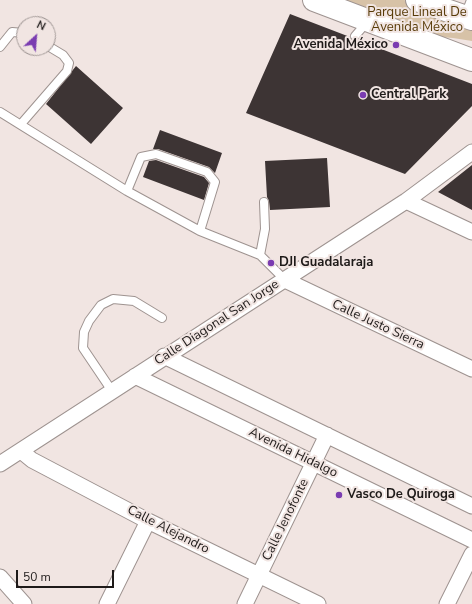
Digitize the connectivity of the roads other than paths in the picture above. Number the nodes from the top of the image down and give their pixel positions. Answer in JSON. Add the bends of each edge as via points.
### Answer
{"nodes":[{"id":1,"x":314,"y":0,"type":"edge"},
{"id":2,"x":417,"y":0,"type":"edge"},
{"id":3,"x":462,"y":10,"type":"edge"},
{"id":4,"x":16,"y":32,"type":"edge"},
{"id":5,"x":415,"y":38,"type":"junction"},
{"id":6,"x":472,"y":45,"type":"edge"},
{"id":7,"x":0,"y":47,"type":"edge"},
{"id":8,"x":56,"y":51,"type":"edge"},
{"id":9,"x":472,"y":60,"type":"edge"},
{"id":10,"x":0,"y":112,"type":"edge"},
{"id":11,"x":21,"y":124,"type":"junction"},
{"id":12,"x":472,"y":152,"type":"edge"},
{"id":13,"x":127,"y":191,"type":"junction"},
{"id":14,"x":406,"y":201,"type":"junction"},
{"id":15,"x":264,"y":202,"type":"dead end"},
{"id":16,"x":200,"y":230,"type":"junction"},
{"id":17,"x":472,"y":232,"type":"edge"},
{"id":18,"x":260,"y":255,"type":"junction"},
{"id":19,"x":284,"y":280,"type":"junction"},
{"id":20,"x":162,"y":318,"type":"dead end"},
{"id":21,"x":164,"y":356,"type":"junction"},
{"id":22,"x":472,"y":369,"type":"edge"},
{"id":23,"x":135,"y":376,"type":"junction"},
{"id":24,"x":112,"y":391,"type":"junction"},
{"id":25,"x":327,"y":435,"type":"junction"},
{"id":26,"x":21,"y":451,"type":"junction"},
{"id":27,"x":314,"y":463,"type":"junction"},
{"id":28,"x":0,"y":464,"type":"edge"},
{"id":29,"x":472,"y":506,"type":"edge"},
{"id":30,"x":148,"y":521,"type":"junction"},
{"id":31,"x":472,"y":540,"type":"edge"},
{"id":32,"x":472,"y":554,"type":"edge"},
{"id":33,"x":259,"y":575,"type":"junction"},
{"id":34,"x":0,"y":577,"type":"edge"},
{"id":35,"x":24,"y":604,"type":"edge"},
{"id":36,"x":107,"y":604,"type":"edge"},
{"id":37,"x":245,"y":604,"type":"edge"},
{"id":38,"x":318,"y":604,"type":"edge"},
{"id":39,"x":447,"y":604,"type":"edge"}],
"edges":[{"from":1,"to":5,"type":"main road","via":[[362,28]]},
{"from":2,"to":3,"type":"main road"},
{"from":4,"to":7,"type":"lane","via":[[12,32]]},
{"from":5,"to":6,"type":"main road","via":[[462,41]]},
{"from":5,"to":9,"type":"main road"},
{"from":8,"to":11,"type":"lane","via":[[69,63],[67,71]]},
{"from":10,"to":11,"type":"lane"},
{"from":11,"to":13,"type":"lane"},
{"from":12,"to":14,"type":"street","name":"Calle Diagonal San Jorge"},
{"from":13,"to":16,"type":"lane"},
{"from":13,"to":16,"type":"lane","via":[[141,158],[156,154],[207,172],[215,182]]},
{"from":14,"to":17,"type":"street"},
{"from":14,"to":19,"type":"street","name":"Calle Diagonal San Jorge"},
{"from":15,"to":18,"type":"lane","via":[[265,229]]},
{"from":16,"to":18,"type":"lane"},
{"from":18,"to":19,"type":"lane"},
{"from":19,"to":21,"type":"street","name":"Calle Diagonal San Jorge"},
{"from":19,"to":22,"type":"street","name":"Calle Justo Sierra"},
{"from":20,"to":24,"type":"lane","via":[[134,301],[114,299],[101,305],[89,320],[84,332],[83,348]]},
{"from":21,"to":23,"type":"street","name":"Calle Diagonal San Jorge"},
{"from":21,"to":25,"type":"street"},
{"from":23,"to":24,"type":"street","name":"Calle Diagonal San Jorge"},
{"from":23,"to":27,"type":"street","name":"Avenida Hidalgo"},
{"from":24,"to":26,"type":"street","name":"Calle Diagonal San Jorge"},
{"from":25,"to":27,"type":"street","name":"Calle Jenofonte"},
{"from":25,"to":29,"type":"street"},
{"from":26,"to":28,"type":"street","name":"Calle Diagonal San Jorge"},
{"from":26,"to":30,"type":"street","name":"Calle Alejandro","via":[[32,460]]},
{"from":27,"to":31,"type":"street","name":"Avenida Hidalgo"},
{"from":27,"to":33,"type":"street","name":"Calle Jenofonte"},
{"from":30,"to":33,"type":"street","name":"Calle Alejandro"},
{"from":30,"to":36,"type":"street"},
{"from":32,"to":39,"type":"street"},
{"from":33,"to":37,"type":"street","name":"Calle Jenofonte"},
{"from":33,"to":38,"type":"street","name":"Calle Alejandro"},
{"from":34,"to":35,"type":"street"}]}
